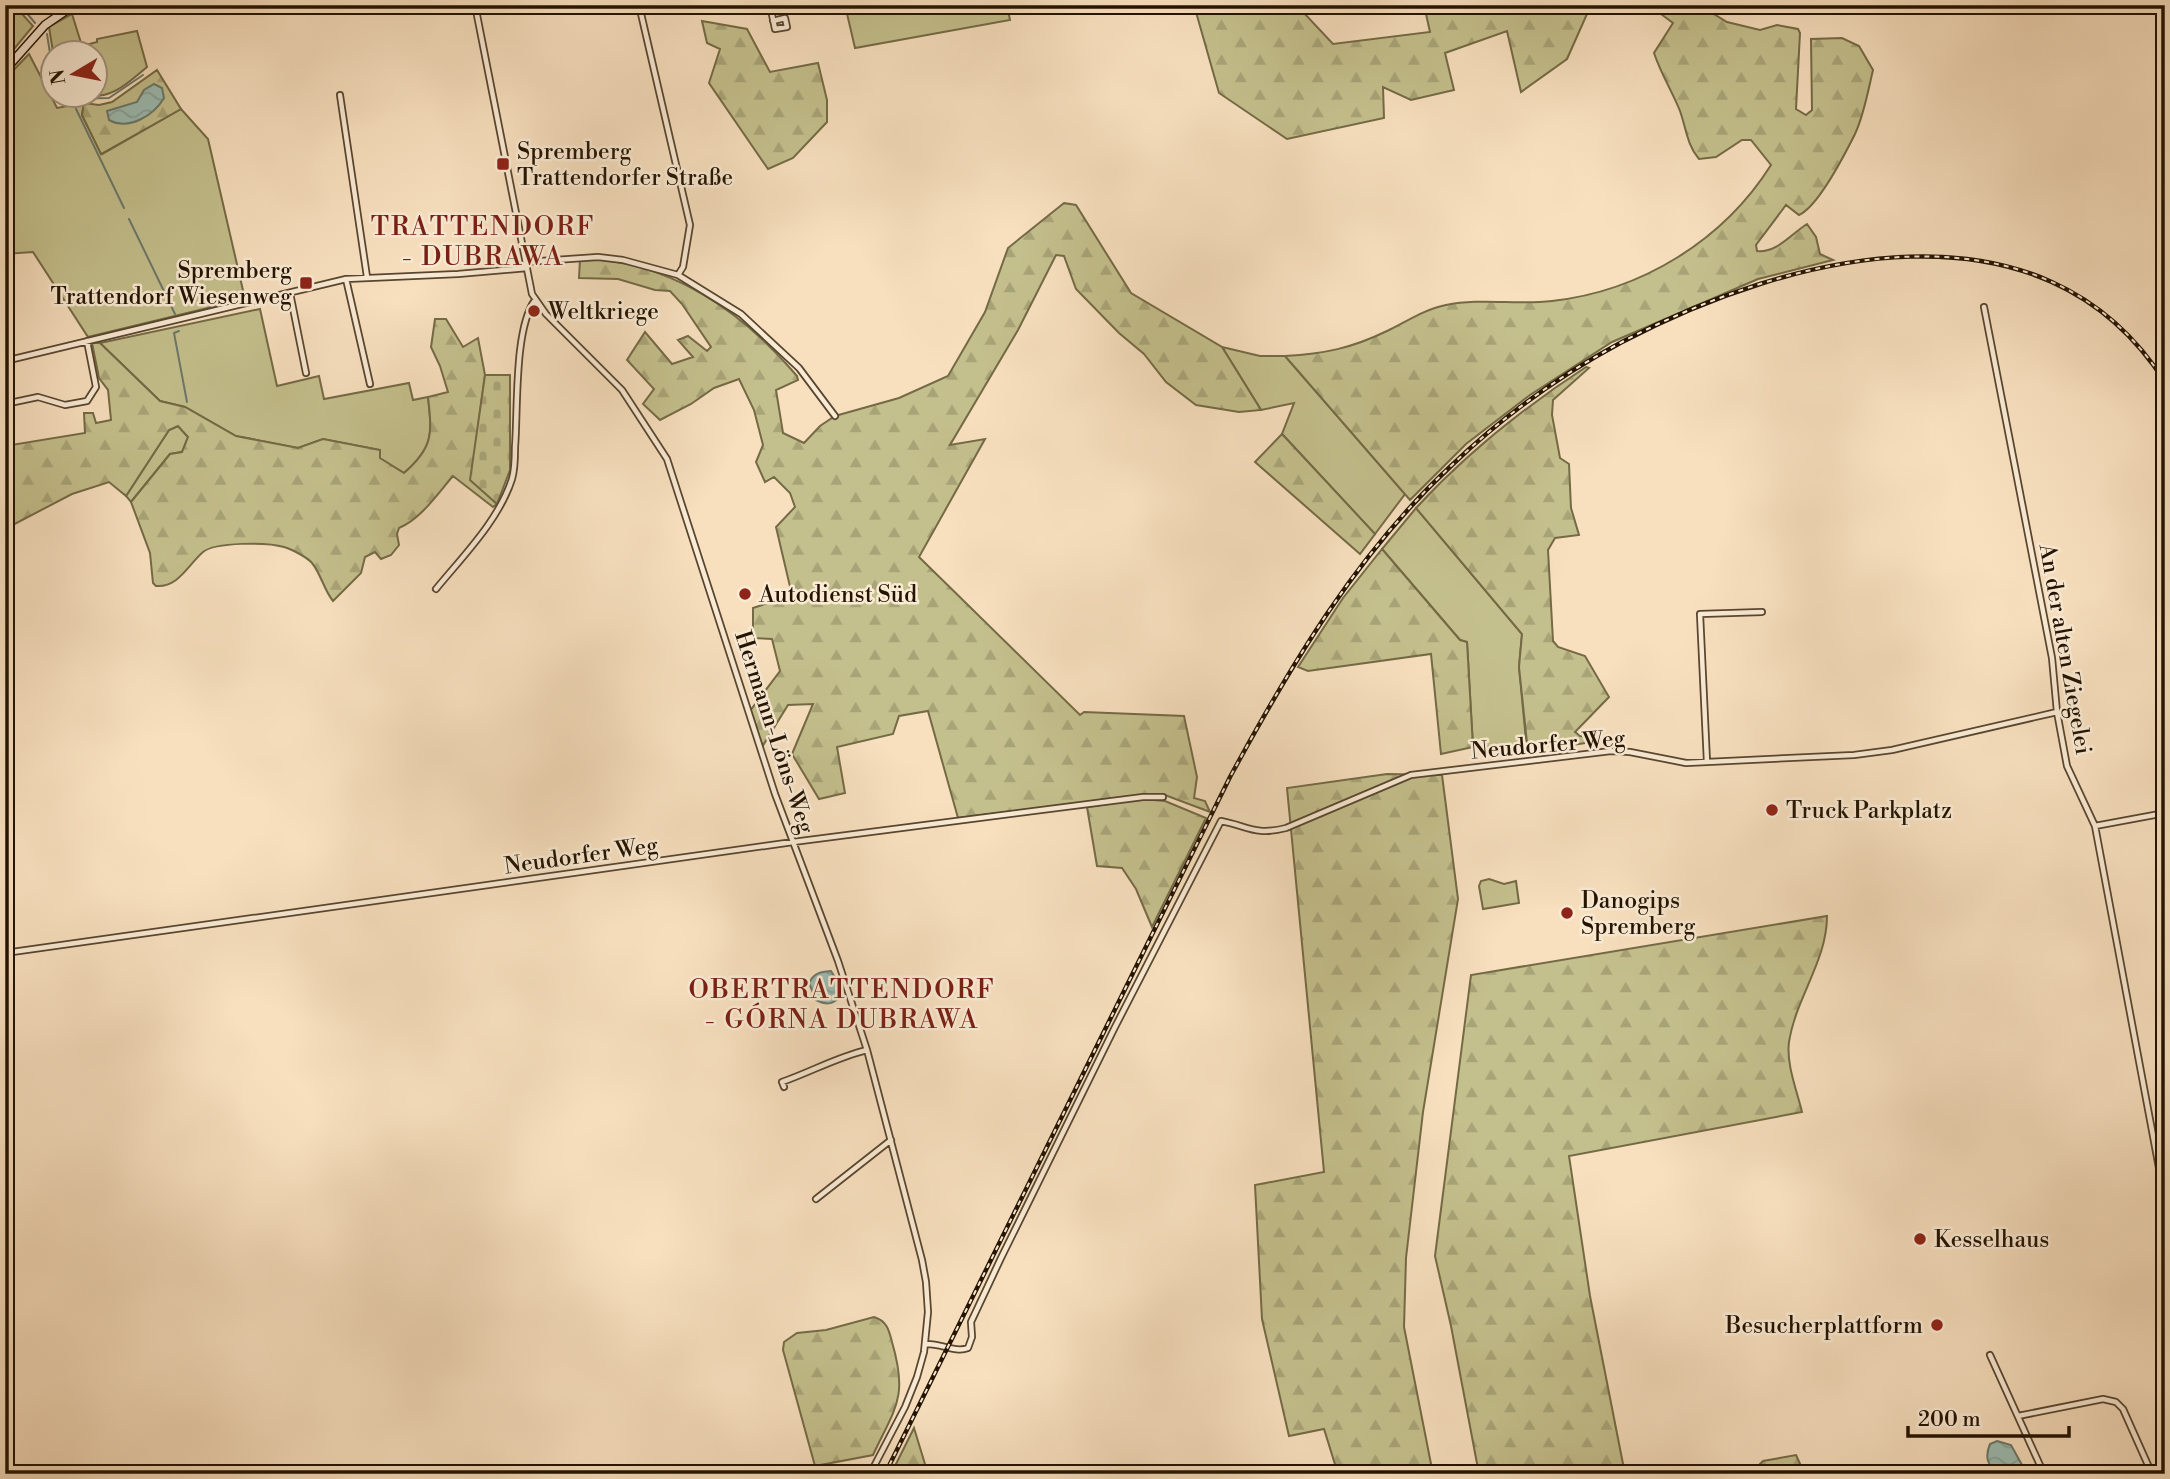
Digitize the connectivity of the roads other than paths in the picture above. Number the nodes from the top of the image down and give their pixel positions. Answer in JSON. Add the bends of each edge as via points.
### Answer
{"nodes":[{"id":1,"x":74,"y":5,"type":"edge"},
{"id":2,"x":475,"y":5,"type":"edge"},
{"id":3,"x":588,"y":5,"type":"edge"},
{"id":4,"x":639,"y":5,"type":"edge"},
{"id":5,"x":770,"y":5,"type":"edge"},
{"id":6,"x":570,"y":9,"type":"dead end"},
{"id":7,"x":773,"y":21,"type":"dead end"},
{"id":8,"x":5,"y":70,"type":"edge"},
{"id":9,"x":340,"y":95,"type":"dead end"},
{"id":10,"x":527,"y":265,"type":"junction"},
{"id":11,"x":678,"y":275,"type":"junction"},
{"id":12,"x":368,"y":277,"type":"junction"},
{"id":13,"x":346,"y":279,"type":"junction"},
{"id":14,"x":290,"y":293,"type":"junction"},
{"id":15,"x":535,"y":300,"type":"junction"},
{"id":16,"x":1984,"y":307,"type":"dead end"},
{"id":17,"x":88,"y":341,"type":"junction"},
{"id":18,"x":5,"y":361,"type":"edge"},
{"id":19,"x":306,"y":373,"type":"dead end"},
{"id":20,"x":370,"y":384,"type":"dead end"},
{"id":21,"x":5,"y":404,"type":"edge"},
{"id":22,"x":835,"y":416,"type":"dead end"},
{"id":23,"x":436,"y":589,"type":"dead end"},
{"id":24,"x":1762,"y":612,"type":"dead end"},
{"id":25,"x":2057,"y":712,"type":"junction"},
{"id":26,"x":1707,"y":762,"type":"junction"},
{"id":27,"x":1163,"y":797,"type":"dead end"},
{"id":28,"x":2165,"y":813,"type":"edge"},
{"id":29,"x":2095,"y":826,"type":"junction"},
{"id":30,"x":793,"y":842,"type":"junction"},
{"id":31,"x":5,"y":953,"type":"edge"},
{"id":32,"x":867,"y":1050,"type":"junction"},
{"id":33,"x":784,"y":1087,"type":"dead end"},
{"id":34,"x":891,"y":1140,"type":"junction"},
{"id":35,"x":816,"y":1199,"type":"dead end"},
{"id":36,"x":2165,"y":1200,"type":"edge"},
{"id":37,"x":925,"y":1344,"type":"junction"},
{"id":38,"x":1990,"y":1354,"type":"dead end"},
{"id":39,"x":2018,"y":1416,"type":"junction"},
{"id":40,"x":870,"y":1474,"type":"edge"},
{"id":41,"x":2044,"y":1474,"type":"edge"},
{"id":42,"x":2152,"y":1474,"type":"edge"}],
"edges":[{"from":1,"to":8,"type":"main road","via":[[45,24]]},
{"from":2,"to":10,"type":"street","name":"Hermann-Löns-Weg"},
{"from":3,"to":6,"type":"street"},
{"from":4,"to":11,"type":"street","via":[[690,225]]},
{"from":5,"to":7,"type":"street"},
{"from":9,"to":12,"type":"street"},
{"from":10,"to":11,"type":"street","via":[[598,257]]},
{"from":10,"to":12,"type":"street","via":[[457,274]]},
{"from":10,"to":15,"type":"street","name":"Hermann-Löns-Weg"},
{"from":11,"to":22,"type":"street","via":[[741,314],[799,368]]},
{"from":12,"to":13,"type":"street"},
{"from":13,"to":14,"type":"street"},
{"from":13,"to":20,"type":"street"},
{"from":14,"to":17,"type":"street"},
{"from":14,"to":19,"type":"street"},
{"from":15,"to":23,"type":"street","via":[[527,310],[518,372],[513,476],[483,530]]},
{"from":15,"to":30,"type":"street","name":"Hermann-Löns-Weg","via":[[622,390],[667,458]]},
{"from":16,"to":25,"type":"street","name":"An der alten Ziegelei","via":[[2052,658]]},
{"from":17,"to":18,"type":"street"},
{"from":17,"to":21,"type":"street","via":[[96,387],[88,401],[65,405],[38,397]]},
{"from":24,"to":26,"type":"street","via":[[1700,614]]},
{"from":25,"to":26,"type":"street","name":"Neudorfer Weg","via":[[1892,750]]},
{"from":25,"to":29,"type":"street","name":"An der alten Ziegelei","via":[[2067,765]]},
{"from":26,"to":37,"type":"street","name":"Neudorfer Weg","via":[[1673,762],[1611,751],[1437,771],[1405,777],[1273,832],[1221,821],[1000,1258],[971,1322],[968,1348]]},
{"from":27,"to":30,"type":"street","name":"Neudorfer Weg"},
{"from":28,"to":29,"type":"street"},
{"from":29,"to":36,"type":"street","name":"An der alten Ziegelei"},
{"from":30,"to":31,"type":"street","name":"Neudorfer Weg"},
{"from":30,"to":32,"type":"street","name":"Hermann-Löns-Weg"},
{"from":32,"to":33,"type":"street","via":[[782,1082]]},
{"from":32,"to":34,"type":"street","name":"Hermann-Löns-Weg"},
{"from":34,"to":35,"type":"street"},
{"from":34,"to":37,"type":"street","name":"Hermann-Löns-Weg","via":[[926,1282]]},
{"from":37,"to":40,"type":"street","name":"Hermann-Löns-Weg","via":[[905,1407]]},
{"from":38,"to":39,"type":"street"},
{"from":39,"to":41,"type":"street"},
{"from":39,"to":42,"type":"street","via":[[2100,1399],[2116,1402]]}]}
